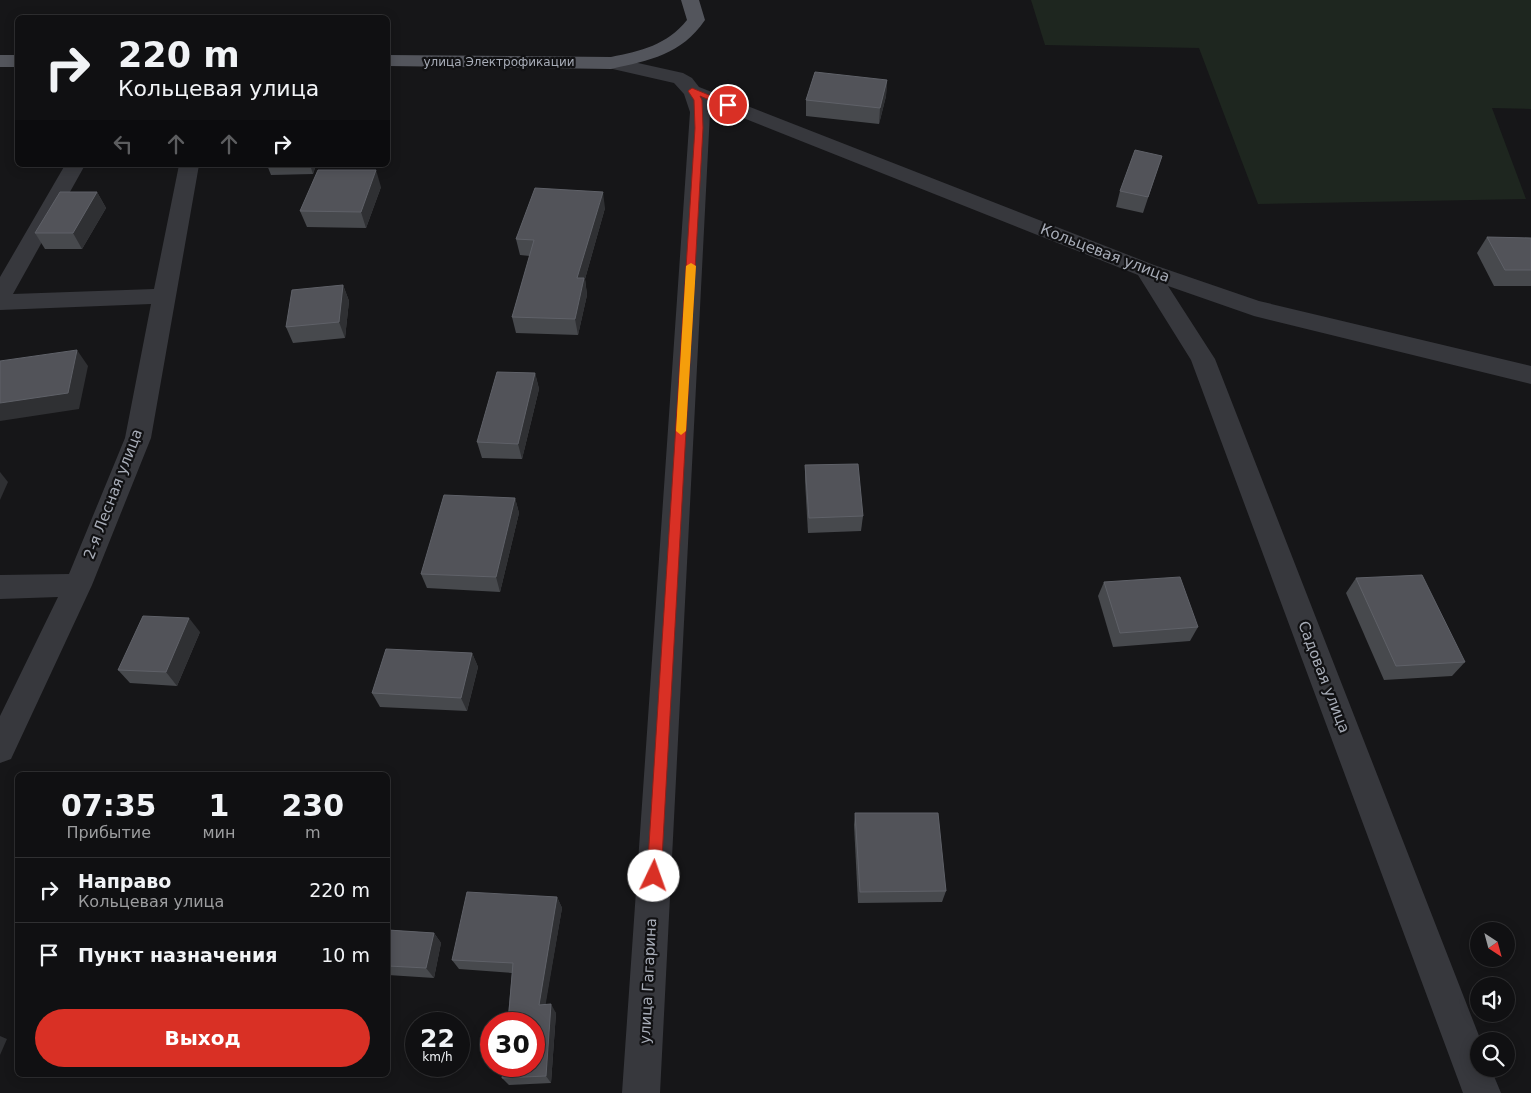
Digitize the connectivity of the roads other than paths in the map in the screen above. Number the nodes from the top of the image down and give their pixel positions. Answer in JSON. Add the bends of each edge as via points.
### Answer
{"nodes":[{"id":1,"x":690,"y":0,"type":"edge"},
{"id":2,"x":0,"y":61,"type":"edge"},
{"id":3,"x":15,"y":61,"type":"edge"},
{"id":4,"x":390,"y":61,"type":"edge"},
{"id":5,"x":612,"y":63,"type":"junction"},
{"id":6,"x":692,"y":91,"type":"junction"},
{"id":7,"x":73,"y":167,"type":"edge"},
{"id":8,"x":189,"y":167,"type":"edge"},
{"id":9,"x":1146,"y":270,"type":"junction"},
{"id":10,"x":163,"y":296,"type":"junction"},
{"id":11,"x":0,"y":297,"type":"edge"},
{"id":12,"x":0,"y":302,"type":"edge"},
{"id":13,"x":1531,"y":376,"type":"edge"},
{"id":14,"x":78,"y":585,"type":"junction"},
{"id":15,"x":0,"y":588,"type":"edge"},
{"id":16,"x":0,"y":749,"type":"edge"},
{"id":17,"x":641,"y":1093,"type":"edge"},
{"id":18,"x":1482,"y":1093,"type":"edge"}],
"edges":[{"from":1,"to":5,"type":"main road","via":[[696,20],[687,34],[670,47]]},
{"from":2,"to":3,"type":"main road"},
{"from":4,"to":5,"type":"main road","name":"улица Электрофикации"},
{"from":5,"to":6,"type":"street","via":[[680,78]]},
{"from":6,"to":9,"type":"street","name":"Кольцевая улица"},
{"from":6,"to":17,"type":"street","name":"улица Гагарина","via":[[698,100],[699,138]]},
{"from":7,"to":11,"type":"street"},
{"from":8,"to":10,"type":"street","name":"2-я Лесная улица"},
{"from":9,"to":13,"type":"street","name":"Кольцевая улица","via":[[1254,308]]},
{"from":9,"to":18,"type":"street","name":"Садовая улица","via":[[1203,359]]},
{"from":10,"to":12,"type":"street"},
{"from":10,"to":14,"type":"street","name":"2-я Лесная улица","via":[[138,438]]},
{"from":14,"to":15,"type":"street"},
{"from":14,"to":16,"type":"street","name":"2-я Лесная улица"}]}
